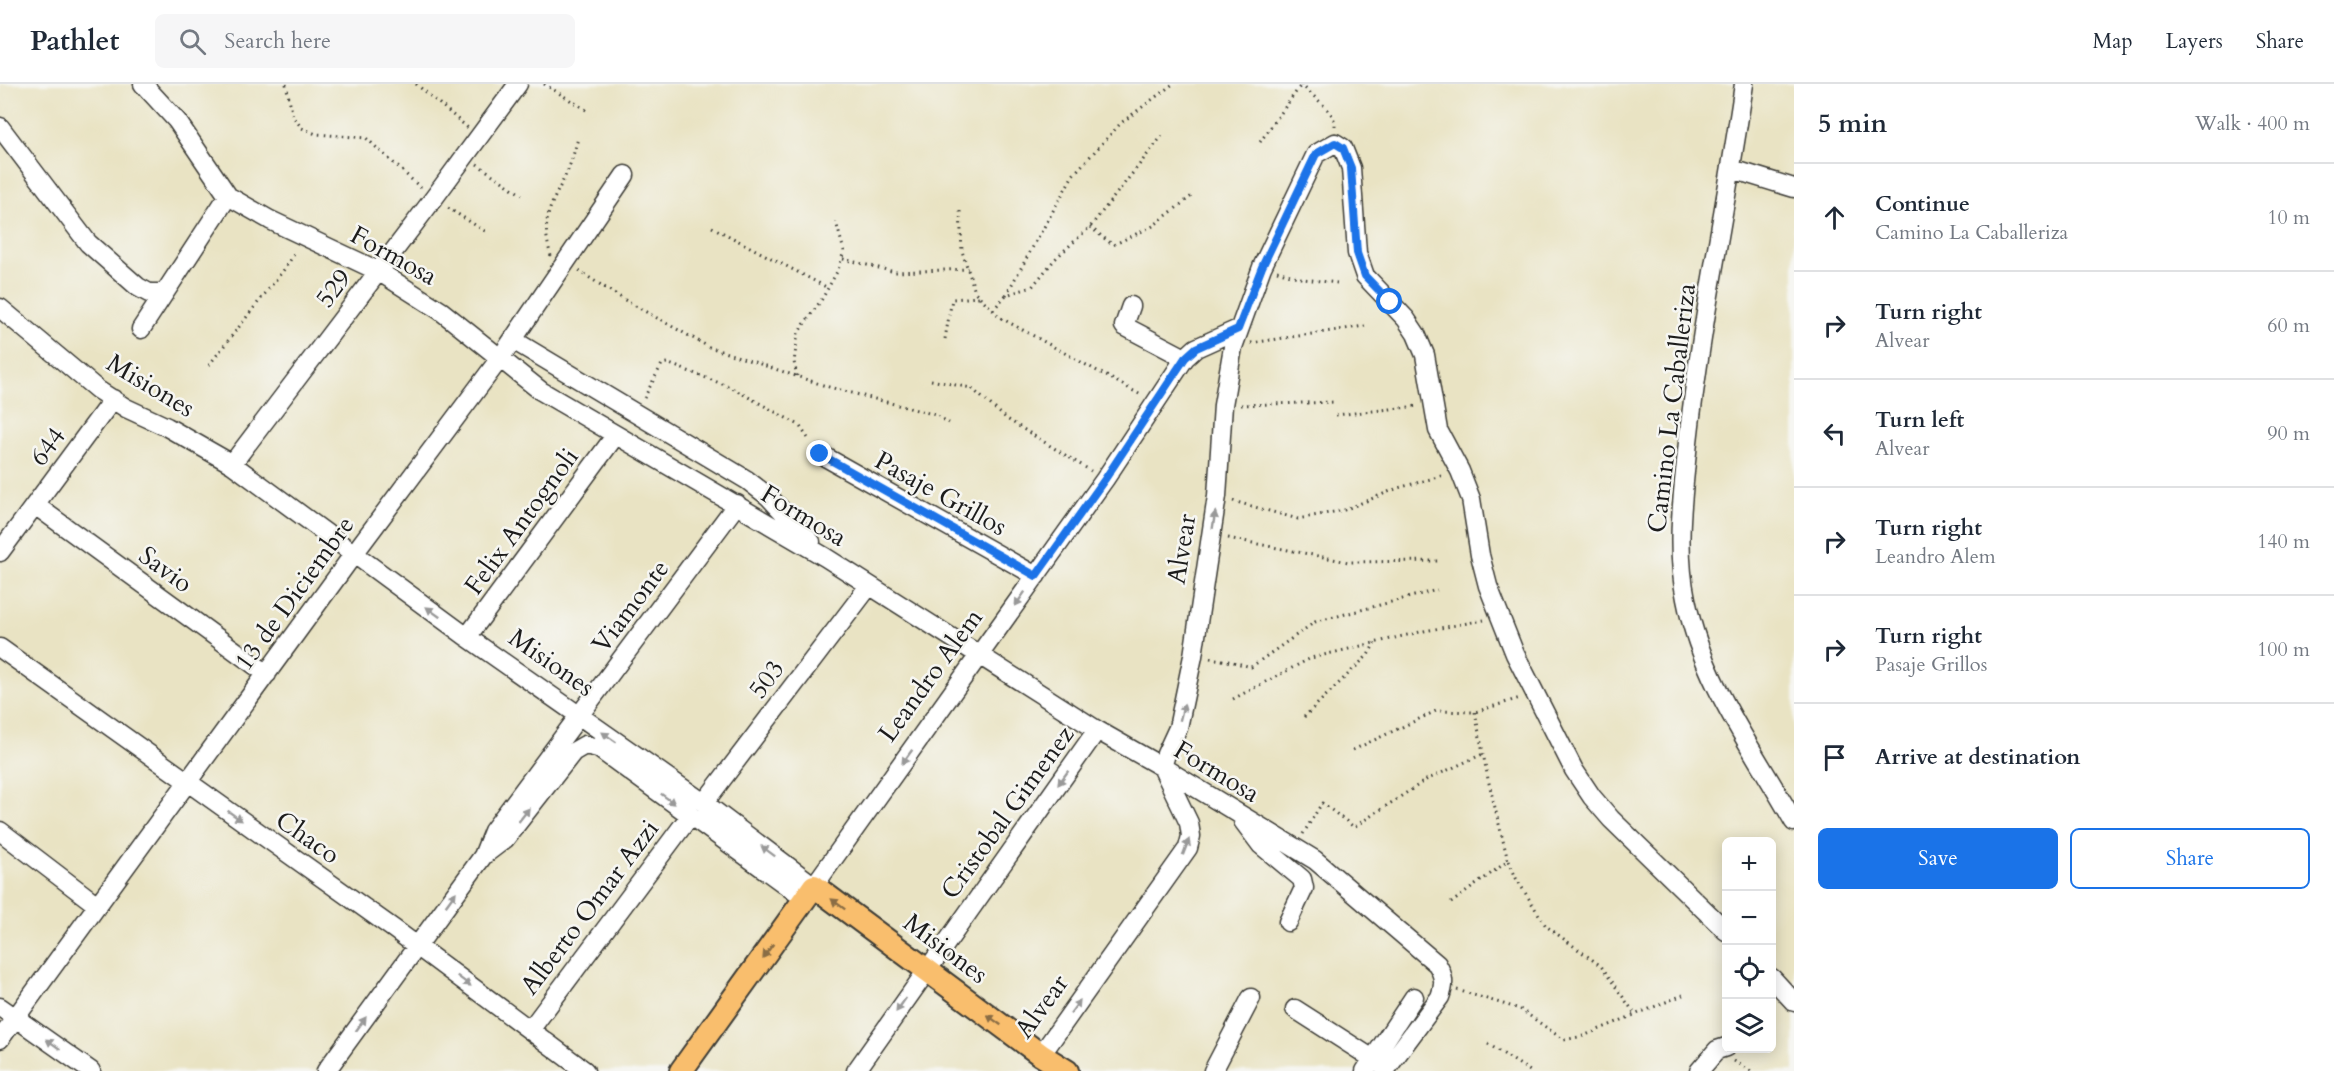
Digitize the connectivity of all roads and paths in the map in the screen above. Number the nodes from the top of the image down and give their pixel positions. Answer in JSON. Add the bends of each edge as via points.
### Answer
{"nodes":[{"id":1,"x":143,"y":84,"type":"edge"},
{"id":2,"x":286,"y":84,"type":"edge"},
{"id":3,"x":416,"y":84,"type":"edge"},
{"id":4,"x":518,"y":84,"type":"edge"},
{"id":5,"x":544,"y":84,"type":"edge"},
{"id":6,"x":1173,"y":84,"type":"edge"},
{"id":7,"x":1301,"y":84,"type":"edge"},
{"id":8,"x":1744,"y":84,"type":"edge"},
{"id":9,"x":588,"y":111,"type":"dead end"},
{"id":10,"x":0,"y":127,"type":"edge"},
{"id":11,"x":1162,"y":136,"type":"dead end"},
{"id":12,"x":478,"y":137,"type":"junction"},
{"id":13,"x":578,"y":138,"type":"dead end"},
{"id":14,"x":1260,"y":142,"type":"dead end"},
{"id":15,"x":1335,"y":143,"type":"junction"},
{"id":16,"x":465,"y":156,"type":"junction"},
{"id":17,"x":1732,"y":169,"type":"junction"},
{"id":18,"x":625,"y":175,"type":"dead end"},
{"id":19,"x":1794,"y":188,"type":"edge"},
{"id":20,"x":522,"y":195,"type":"dead end"},
{"id":21,"x":1193,"y":195,"type":"dead end"},
{"id":22,"x":228,"y":196,"type":"junction"},
{"id":23,"x":434,"y":198,"type":"junction"},
{"id":24,"x":960,"y":211,"type":"dead end"},
{"id":25,"x":836,"y":222,"type":"dead end"},
{"id":26,"x":712,"y":227,"type":"dead end"},
{"id":27,"x":1090,"y":227,"type":"junction"},
{"id":28,"x":488,"y":233,"type":"dead end"},
{"id":29,"x":304,"y":236,"type":"junction"},
{"id":30,"x":842,"y":259,"type":"junction"},
{"id":31,"x":1262,"y":267,"type":"junction"},
{"id":32,"x":562,"y":268,"type":"junction"},
{"id":33,"x":968,"y":269,"type":"junction"},
{"id":34,"x":378,"y":271,"type":"junction"},
{"id":35,"x":1337,"y":283,"type":"dead end"},
{"id":36,"x":828,"y":288,"type":"junction"},
{"id":37,"x":163,"y":293,"type":"junction"},
{"id":38,"x":1005,"y":295,"type":"junction"},
{"id":39,"x":979,"y":297,"type":"junction"},
{"id":40,"x":1131,"y":306,"type":"dead end"},
{"id":41,"x":0,"y":308,"type":"edge"},
{"id":42,"x":993,"y":310,"type":"junction"},
{"id":43,"x":1365,"y":326,"type":"dead end"},
{"id":44,"x":141,"y":329,"type":"dead end"},
{"id":45,"x":1235,"y":338,"type":"junction"},
{"id":46,"x":945,"y":339,"type":"dead end"},
{"id":47,"x":513,"y":340,"type":"junction"},
{"id":48,"x":501,"y":357,"type":"junction"},
{"id":49,"x":1185,"y":358,"type":"junction"},
{"id":50,"x":209,"y":365,"type":"dead end"},
{"id":51,"x":798,"y":377,"type":"junction"},
{"id":52,"x":931,"y":380,"type":"dead end"},
{"id":53,"x":113,"y":399,"type":"junction"},
{"id":54,"x":1335,"y":402,"type":"dead end"},
{"id":55,"x":1156,"y":404,"type":"junction"},
{"id":56,"x":1432,"y":404,"type":"junction"},
{"id":57,"x":1223,"y":405,"type":"junction"},
{"id":58,"x":635,"y":413,"type":"junction"},
{"id":59,"x":1336,"y":415,"type":"dead end"},
{"id":60,"x":949,"y":423,"type":"dead end"},
{"id":61,"x":615,"y":436,"type":"junction"},
{"id":62,"x":820,"y":454,"type":"joint"},
{"id":63,"x":232,"y":464,"type":"junction"},
{"id":64,"x":1460,"y":471,"type":"junction"},
{"id":65,"x":1105,"y":479,"type":"junction"},
{"id":66,"x":1217,"y":496,"type":"junction"},
{"id":67,"x":736,"y":504,"type":"junction"},
{"id":68,"x":35,"y":506,"type":"junction"},
{"id":69,"x":1211,"y":535,"type":"junction"},
{"id":70,"x":0,"y":552,"type":"edge"},
{"id":71,"x":353,"y":555,"type":"junction"},
{"id":72,"x":825,"y":557,"type":"junction"},
{"id":73,"x":1440,"y":561,"type":"dead end"},
{"id":74,"x":1036,"y":576,"type":"junction"},
{"id":75,"x":869,"y":586,"type":"junction"},
{"id":76,"x":1437,"y":590,"type":"dead end"},
{"id":77,"x":1499,"y":618,"type":"junction"},
{"id":78,"x":467,"y":637,"type":"junction"},
{"id":79,"x":1375,"y":643,"type":"junction"},
{"id":80,"x":0,"y":648,"type":"edge"},
{"id":81,"x":979,"y":656,"type":"junction"},
{"id":82,"x":1193,"y":656,"type":"junction"},
{"id":83,"x":267,"y":674,"type":"junction"},
{"id":84,"x":1535,"y":693,"type":"junction"},
{"id":85,"x":1233,"y":699,"type":"dead end"},
{"id":86,"x":1475,"y":712,"type":"junction"},
{"id":87,"x":579,"y":717,"type":"junction"},
{"id":88,"x":1304,"y":717,"type":"dead end"},
{"id":89,"x":1097,"y":730,"type":"junction"},
{"id":90,"x":585,"y":745,"type":"joint"},
{"id":91,"x":1353,"y":750,"type":"dead end"},
{"id":92,"x":1483,"y":754,"type":"junction"},
{"id":93,"x":1162,"y":767,"type":"junction"},
{"id":94,"x":188,"y":782,"type":"junction"},
{"id":95,"x":704,"y":803,"type":"junction"},
{"id":96,"x":1239,"y":815,"type":"junction"},
{"id":97,"x":690,"y":816,"type":"junction"},
{"id":98,"x":1794,"y":822,"type":"edge"},
{"id":99,"x":0,"y":831,"type":"edge"},
{"id":100,"x":1295,"y":848,"type":"junction"},
{"id":101,"x":483,"y":856,"type":"junction"},
{"id":102,"x":1508,"y":861,"type":"junction"},
{"id":103,"x":810,"y":893,"type":"junction"},
{"id":104,"x":1450,"y":903,"type":"dead end"},
{"id":105,"x":97,"y":905,"type":"junction"},
{"id":106,"x":1288,"y":921,"type":"dead end"},
{"id":107,"x":1722,"y":927,"type":"edge"},
{"id":108,"x":417,"y":946,"type":"junction"},
{"id":109,"x":926,"y":969,"type":"junction"},
{"id":110,"x":1776,"y":982,"type":"edge"},
{"id":111,"x":1444,"y":986,"type":"junction"},
{"id":112,"x":1683,"y":995,"type":"dead end"},
{"id":113,"x":1414,"y":997,"type":"dead end"},
{"id":114,"x":1251,"y":998,"type":"dead end"},
{"id":115,"x":1794,"y":1002,"type":"edge"},
{"id":116,"x":0,"y":1007,"type":"edge"},
{"id":117,"x":1295,"y":1009,"type":"dead end"},
{"id":118,"x":1635,"y":1014,"type":"junction"},
{"id":119,"x":16,"y":1018,"type":"junction"},
{"id":120,"x":530,"y":1030,"type":"junction"},
{"id":121,"x":0,"y":1039,"type":"edge"},
{"id":122,"x":1488,"y":1044,"type":"dead end"},
{"id":123,"x":1722,"y":1048,"type":"edge"},
{"id":124,"x":1035,"y":1063,"type":"edge"},
{"id":125,"x":1382,"y":1068,"type":"edge"},
{"id":126,"x":91,"y":1071,"type":"edge"},
{"id":127,"x":326,"y":1071,"type":"edge"},
{"id":128,"x":585,"y":1071,"type":"edge"},
{"id":129,"x":681,"y":1071,"type":"edge"},
{"id":130,"x":856,"y":1071,"type":"edge"},
{"id":131,"x":1067,"y":1071,"type":"edge"},
{"id":132,"x":1214,"y":1071,"type":"edge"},
{"id":133,"x":1530,"y":1071,"type":"edge"},
{"id":134,"x":1699,"y":1071,"type":"edge"}],
"edges":[{"from":1,"to":22,"type":"street","name":"Formosa","via":[[177,121]]},
{"from":2,"to":23,"type":"path","via":[[293,117],[302,128],[316,134],[366,138]]},
{"from":3,"to":12,"type":"path"},
{"from":4,"to":12,"type":"street","name":"529"},
{"from":5,"to":9,"type":"path"},
{"from":6,"to":38,"type":"path","via":[[1121,123],[1073,175]]},
{"from":7,"to":14,"type":"path"},
{"from":7,"to":15,"type":"path","via":[[1335,120]]},
{"from":8,"to":17,"type":"street","name":"Camino La Caballeriza"},
{"from":10,"to":37,"type":"street","via":[[88,243],[138,287],[149,293]]},
{"from":11,"to":27,"type":"path"},
{"from":12,"to":16,"type":"street","name":"529"},
{"from":13,"to":32,"type":"path","via":[[548,214],[547,242]]},
{"from":15,"to":31,"type":"street","name":"Alvear","via":[[1316,154]]},
{"from":15,"to":56,"type":"street","via":[[1343,148],[1351,168],[1357,253],[1365,276],[1416,334],[1425,355]]},
{"from":16,"to":20,"type":"path"},
{"from":16,"to":23,"type":"street","name":"529"},
{"from":17,"to":19,"type":"street"},
{"from":17,"to":98,"type":"street","name":"Camino La Caballeriza","via":[[1693,402],[1680,518],[1681,568],[1686,601],[1710,673],[1733,721]]},
{"from":18,"to":32,"type":"street","name":"13 de Diciembre"},
{"from":21,"to":27,"type":"path","via":[[1153,226],[1113,245]]},
{"from":22,"to":29,"type":"street","name":"Formosa"},
{"from":22,"to":37,"type":"street"},
{"from":23,"to":28,"type":"path"},
{"from":23,"to":34,"type":"street","name":"529"},
{"from":24,"to":33,"type":"path","via":[[962,251]]},
{"from":25,"to":30,"type":"path","via":[[844,251]]},
{"from":26,"to":36,"type":"path"},
{"from":27,"to":38,"type":"path","via":[[1032,287]]},
{"from":29,"to":34,"type":"street","name":"Formosa"},
{"from":29,"to":50,"type":"path","via":[[286,267]]},
{"from":30,"to":33,"type":"path","via":[[895,272]]},
{"from":30,"to":36,"type":"path"},
{"from":31,"to":35,"type":"path"},
{"from":31,"to":45,"type":"street","name":"Alvear"},
{"from":32,"to":47,"type":"street","name":"13 de Diciembre"},
{"from":32,"to":51,"type":"path","via":[[709,347]]},
{"from":33,"to":39,"type":"path"},
{"from":34,"to":48,"type":"street","name":"Formosa","via":[[441,311]]},
{"from":34,"to":63,"type":"street","name":"529"},
{"from":36,"to":51,"type":"path","via":[[798,333],[794,362]]},
{"from":37,"to":44,"type":"street"},
{"from":38,"to":42,"type":"path"},
{"from":39,"to":42,"type":"path"},
{"from":39,"to":46,"type":"path","via":[[952,299]]},
{"from":40,"to":49,"type":"street","via":[[1124,326]]},
{"from":41,"to":53,"type":"street","name":"Misiones"},
{"from":42,"to":55,"type":"path"},
{"from":43,"to":45,"type":"path"},
{"from":45,"to":49,"type":"street","name":"Leandro Alem","via":[[1196,348]]},
{"from":45,"to":57,"type":"street","name":"Alvear"},
{"from":47,"to":48,"type":"street","name":"13 de Diciembre"},
{"from":47,"to":58,"type":"street"},
{"from":48,"to":61,"type":"street","name":"Formosa","via":[[541,391]]},
{"from":48,"to":71,"type":"street","name":"13 de Diciembre"},
{"from":49,"to":55,"type":"street","name":"Leandro Alem"},
{"from":51,"to":60,"type":"path","via":[[936,415]]},
{"from":52,"to":65,"type":"path","via":[[971,388],[1007,419]]},
{"from":53,"to":63,"type":"street","name":"Misiones"},
{"from":53,"to":68,"type":"street","name":"644"},
{"from":54,"to":57,"type":"path"},
{"from":55,"to":65,"type":"street","name":"Leandro Alem"},
{"from":56,"to":59,"type":"path"},
{"from":56,"to":64,"type":"street","via":[[1438,430]]},
{"from":57,"to":66,"type":"street","name":"Alvear"},
{"from":58,"to":62,"type":"path","via":[[662,364],[667,363],[730,387],[799,425]]},
{"from":58,"to":72,"type":"street","via":[[770,497]]},
{"from":61,"to":67,"type":"street","name":"Formosa"},
{"from":61,"to":78,"type":"street","name":"Felix Antognoli"},
{"from":62,"to":74,"type":"street","name":"Pasaje Grillos"},
{"from":63,"to":71,"type":"street","name":"Misiones"},
{"from":64,"to":66,"type":"path","via":[[1398,488],[1344,510],[1298,519]]},
{"from":64,"to":77,"type":"street","via":[[1472,499],[1480,555]]},
{"from":65,"to":74,"type":"street","name":"Leandro Alem"},
{"from":69,"to":66,"type":"street","name":"Alvear","one_way":true},
{"from":67,"to":72,"type":"street","name":"Formosa"},
{"from":67,"to":87,"type":"street","name":"Viamonte"},
{"from":68,"to":70,"type":"street","name":"644"},
{"from":68,"to":83,"type":"street","name":"Savio"},
{"from":69,"to":73,"type":"path","via":[[1348,562]]},
{"from":69,"to":82,"type":"street","name":"Alvear"},
{"from":78,"to":71,"type":"street","name":"Misiones","one_way":true},
{"from":71,"to":83,"type":"street","name":"13 de Diciembre"},
{"from":72,"to":75,"type":"street","name":"Formosa"},
{"from":74,"to":81,"type":"street","name":"Leandro Alem","one_way":true},
{"from":75,"to":81,"type":"street","name":"Formosa"},
{"from":75,"to":95,"type":"street","name":"503"},
{"from":76,"to":82,"type":"path","via":[[1315,622],[1251,668]]},
{"from":77,"to":79,"type":"path"},
{"from":77,"to":84,"type":"street"},
{"from":78,"to":87,"type":"street","name":"Misiones"},
{"from":79,"to":85,"type":"path","via":[[1311,658]]},
{"from":79,"to":88,"type":"path","via":[[1368,655]]},
{"from":80,"to":94,"type":"street","name":"Chaco"},
{"from":81,"to":89,"type":"street","name":"Formosa"},
{"from":81,"to":103,"type":"street","name":"Leandro Alem","one_way":true},
{"from":93,"to":82,"type":"street","name":"Alvear","one_way":true,"via":[[1178,728]]},
{"from":83,"to":94,"type":"street","name":"13 de Diciembre"},
{"from":84,"to":86,"type":"path"},
{"from":84,"to":107,"type":"street","via":[[1592,797]]},
{"from":86,"to":91,"type":"path","via":[[1436,711]]},
{"from":86,"to":92,"type":"path"},
{"from":95,"to":87,"type":"street","name":"Misiones","one_way":true},
{"from":87,"to":101,"type":"street","name":"Viamonte","via":[[493,831]]},
{"from":89,"to":93,"type":"street","name":"Formosa"},
{"from":89,"to":109,"type":"street","name":"Cristobal Gimenez","one_way":true},
{"from":90,"to":97,"type":"street","name":"Misiones","one_way":true,"via":[[598,748]]},
{"from":101,"to":90,"type":"street","name":"Viamonte","one_way":true,"via":[[505,839],[573,752]]},
{"from":92,"to":100,"type":"path","via":[[1426,780],[1354,827],[1322,803]]},
{"from":92,"to":102,"type":"path"},
{"from":93,"to":96,"type":"street","name":"Formosa"},
{"from":124,"to":93,"type":"street","name":"Alvear","one_way":true,"via":[[1188,848],[1189,823]]},
{"from":94,"to":105,"type":"street","name":"13 de Diciembre"},
{"from":94,"to":108,"type":"street","name":"Chaco","one_way":true},
{"from":103,"to":95,"type":"street","name":"Misiones","one_way":true},
{"from":96,"to":100,"type":"street","name":"Formosa"},
{"from":96,"to":106,"type":"street","via":[[1261,845],[1302,879],[1304,888]]},
{"from":97,"to":103,"type":"street","name":"Misiones"},
{"from":97,"to":120,"type":"street","name":"Alberto Omar Azzi"},
{"from":99,"to":105,"type":"street"},
{"from":100,"to":111,"type":"street","name":"Formosa","via":[[1315,860],[1437,964]]},
{"from":108,"to":101,"type":"street","name":"Viamonte","one_way":true},
{"from":102,"to":104,"type":"path"},
{"from":102,"to":118,"type":"path","via":[[1546,926],[1601,966]]},
{"from":109,"to":103,"type":"main road","name":"Misiones","one_way":true},
{"from":103,"to":129,"type":"main road","name":"Leandro Alem","one_way":true},
{"from":105,"to":119,"type":"street","name":"13 de Diciembre"},
{"from":108,"to":120,"type":"street","name":"Chaco","one_way":true},
{"from":127,"to":108,"type":"street","name":"Viamonte","one_way":true},
{"from":124,"to":109,"type":"main road","name":"Misiones","one_way":true},
{"from":109,"to":130,"type":"street","name":"Cristobal Gimenez","one_way":true},
{"from":110,"to":115,"type":"street"},
{"from":111,"to":118,"type":"path","via":[[1520,1010],[1564,1040]]},
{"from":111,"to":125,"type":"street","via":[[1440,997]]},
{"from":112,"to":118,"type":"path"},
{"from":113,"to":125,"type":"street"},
{"from":114,"to":132,"type":"street"},
{"from":116,"to":119,"type":"street"},
{"from":117,"to":125,"type":"street"},
{"from":119,"to":121,"type":"street","name":"13 de Diciembre"},
{"from":126,"to":119,"type":"street","one_way":true},
{"from":120,"to":128,"type":"street","name":"Chaco"},
{"from":122,"to":133,"type":"path"},
{"from":123,"to":134,"type":"street"},
{"from":124,"to":131,"type":"main road","name":"Misiones"}]}
